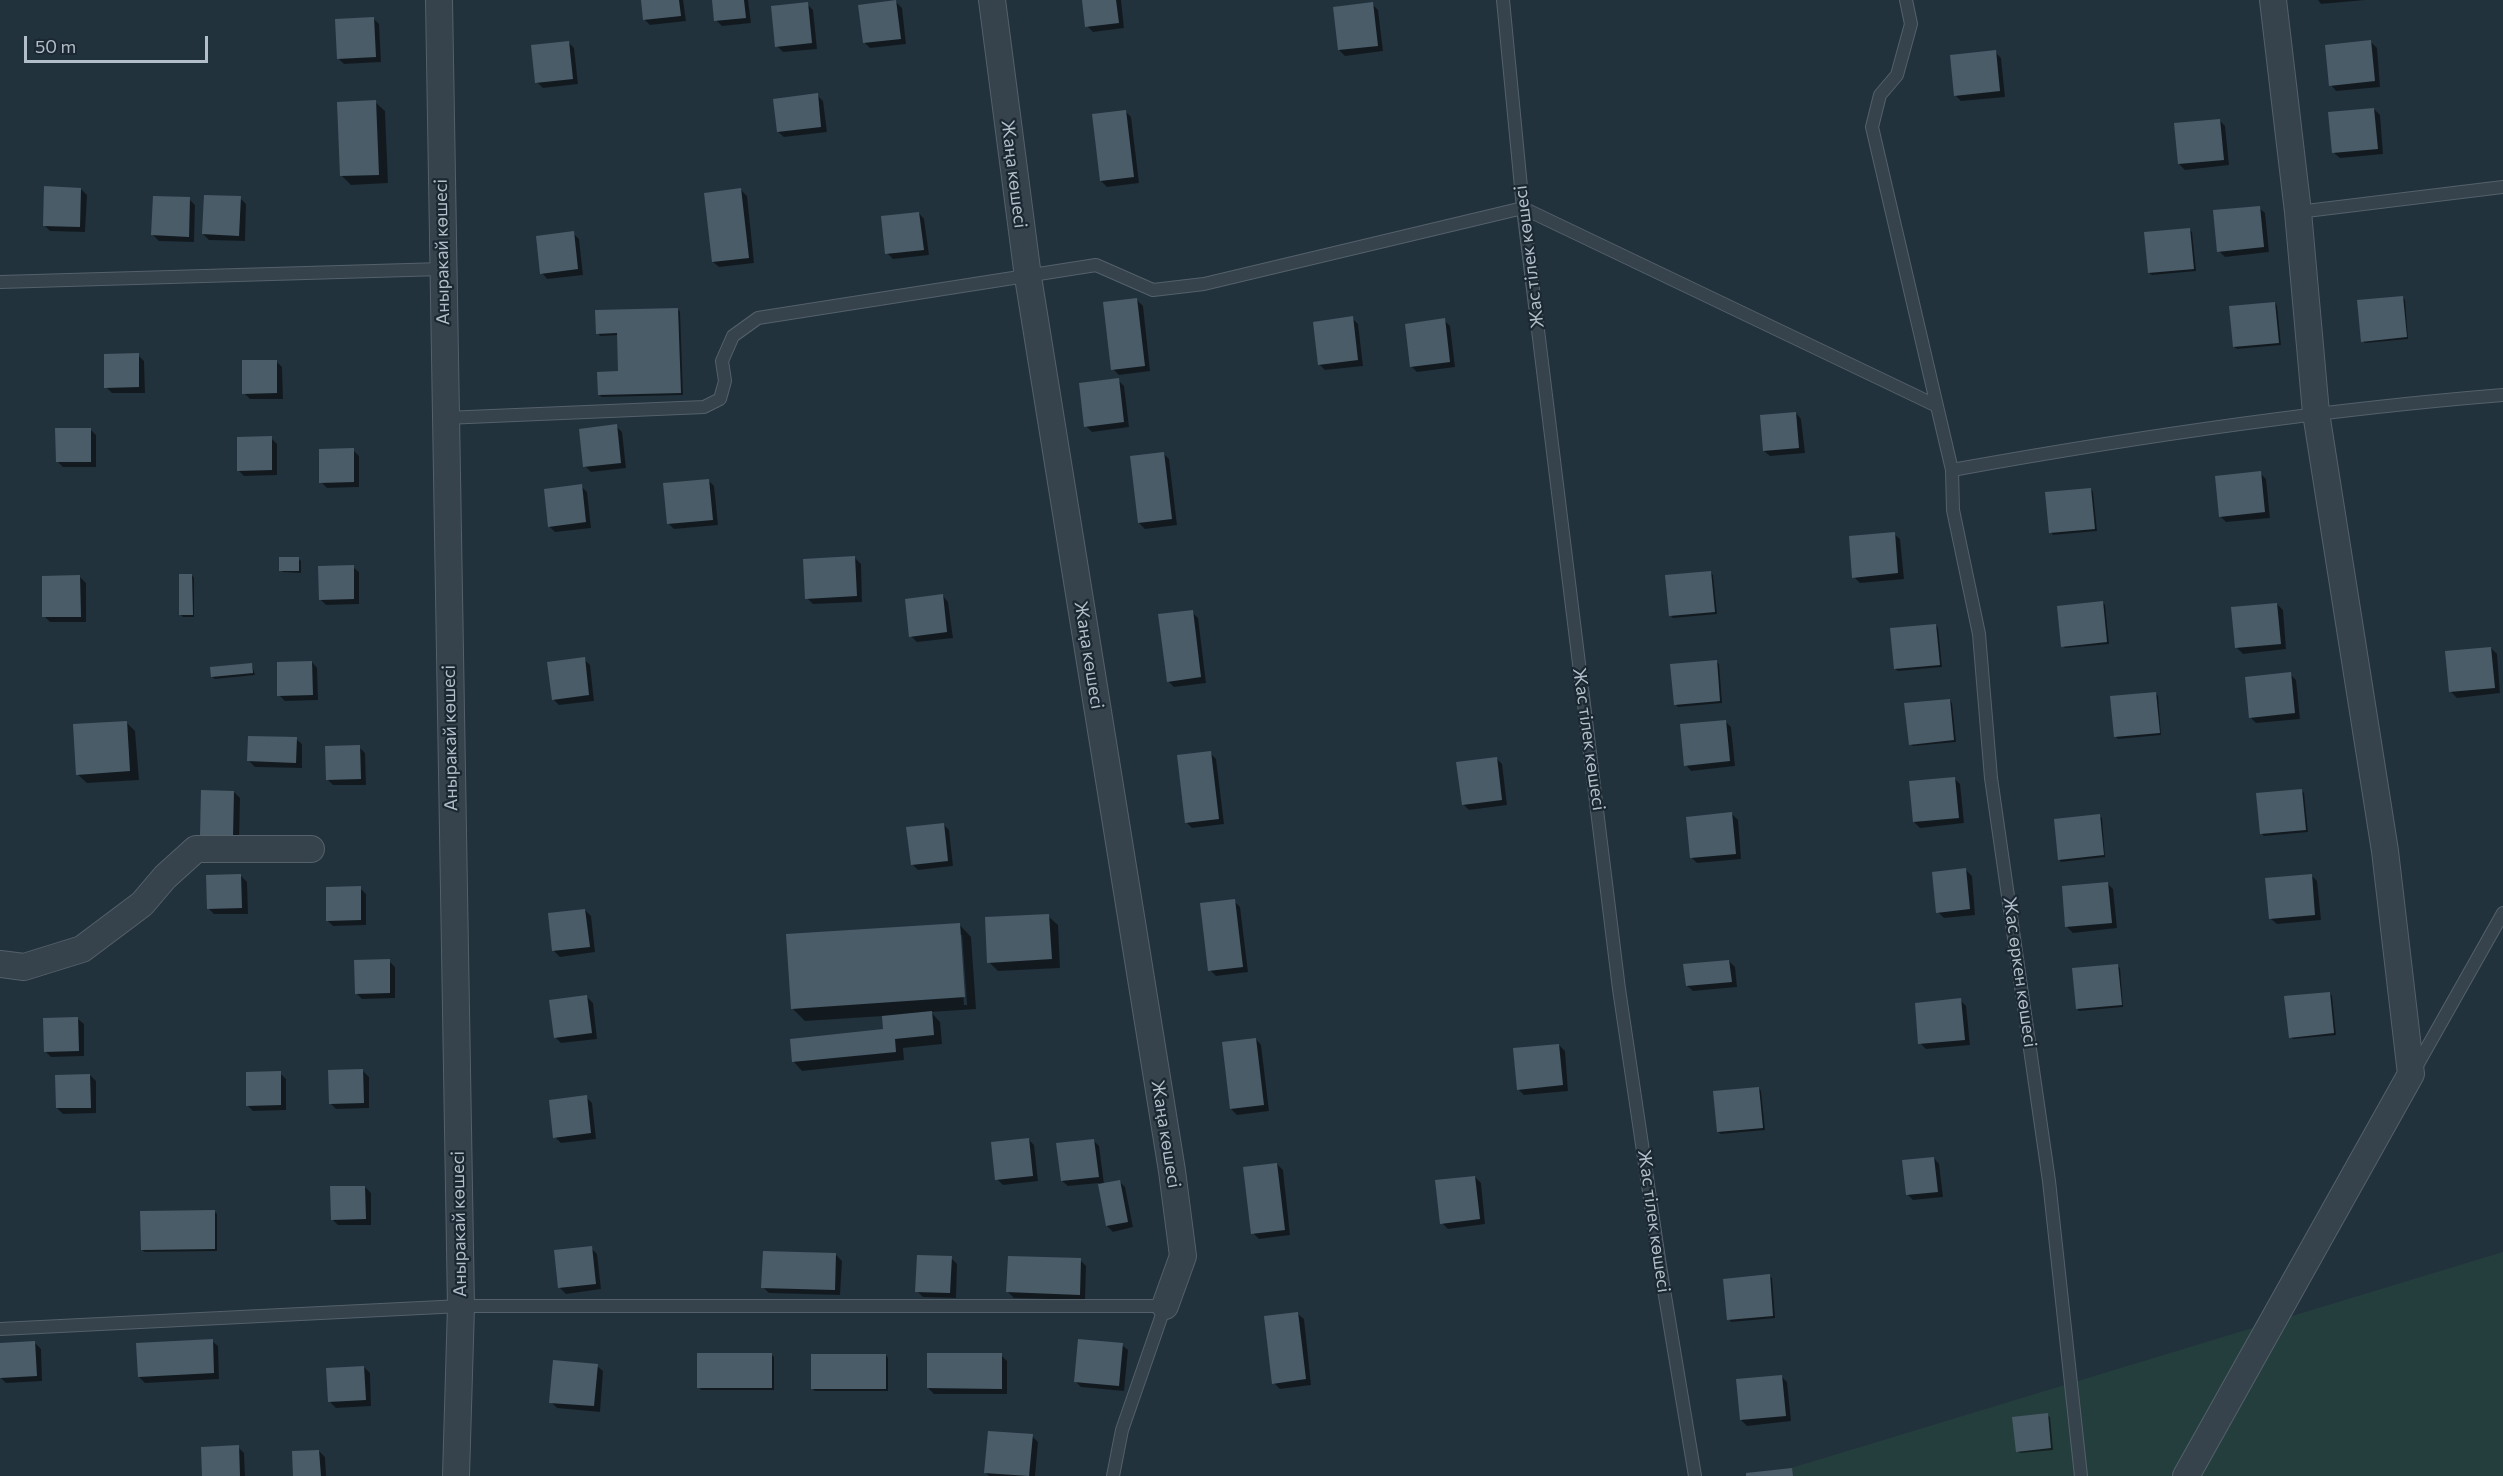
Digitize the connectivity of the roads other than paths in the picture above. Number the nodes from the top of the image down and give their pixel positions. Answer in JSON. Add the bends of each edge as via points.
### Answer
{"nodes":[{"id":1,"x":439,"y":0,"type":"edge"},
{"id":2,"x":992,"y":0,"type":"edge"},
{"id":3,"x":1503,"y":0,"type":"edge"},
{"id":4,"x":1906,"y":0,"type":"edge"},
{"id":5,"x":2273,"y":0,"type":"edge"},
{"id":6,"x":2503,"y":187,"type":"edge"},
{"id":7,"x":1523,"y":208,"type":"junction"},
{"id":8,"x":2298,"y":212,"type":"junction"},
{"id":9,"x":442,"y":269,"type":"junction"},
{"id":10,"x":1028,"y":277,"type":"junction"},
{"id":11,"x":0,"y":282,"type":"edge"},
{"id":12,"x":2503,"y":394,"type":"edge"},
{"id":13,"x":1937,"y":406,"type":"junction"},
{"id":14,"x":2316,"y":413,"type":"junction"},
{"id":15,"x":445,"y":418,"type":"junction"},
{"id":16,"x":1952,"y":471,"type":"junction"},
{"id":17,"x":311,"y":849,"type":"dead end"},
{"id":18,"x":2503,"y":913,"type":"edge"},
{"id":19,"x":0,"y":964,"type":"edge"},
{"id":20,"x":2411,"y":1074,"type":"junction"},
{"id":21,"x":461,"y":1306,"type":"junction"},
{"id":22,"x":1165,"y":1306,"type":"junction"},
{"id":23,"x":0,"y":1329,"type":"edge"},
{"id":24,"x":456,"y":1476,"type":"edge"},
{"id":25,"x":1113,"y":1476,"type":"edge"},
{"id":26,"x":1695,"y":1476,"type":"edge"},
{"id":27,"x":2081,"y":1476,"type":"edge"},
{"id":28,"x":2186,"y":1476,"type":"edge"}],
"edges":[{"from":1,"to":9,"type":"street","name":"Аныракай көшесі"},
{"from":2,"to":10,"type":"street","name":"Жаңа көшесі"},
{"from":3,"to":7,"type":"lane","name":"Жас тілек көшесі"},
{"from":4,"to":13,"type":"lane","name":"Жас өркен көшесі","via":[[1911,24],[1897,75],[1880,96],[1872,127]]},
{"from":5,"to":8,"type":"street"},
{"from":6,"to":8,"type":"lane"},
{"from":7,"to":10,"type":"lane","via":[[1204,285],[1153,290],[1096,265]]},
{"from":7,"to":13,"type":"lane"},
{"from":7,"to":26,"type":"lane","name":"Жас тілек көшесі","via":[[1619,989]]},
{"from":8,"to":14,"type":"street"},
{"from":9,"to":11,"type":"lane"},
{"from":9,"to":15,"type":"street","name":"Аныракай көшесі"},
{"from":10,"to":15,"type":"lane","via":[[758,318],[733,336],[722,361],[725,381],[720,399],[704,407]]},
{"from":10,"to":22,"type":"street","name":"Жаңа көшесі","via":[[1172,1171],[1183,1256]]},
{"from":12,"to":14,"type":"lane"},
{"from":13,"to":16,"type":"lane","name":"Жас өркен көшесі"},
{"from":14,"to":16,"type":"lane","via":[[2114,441]]},
{"from":14,"to":20,"type":"street","via":[[2385,851]]},
{"from":15,"to":21,"type":"street","name":"Аныракай көшесі"},
{"from":16,"to":27,"type":"lane","name":"Жас өркен көшесі","via":[[1953,510],[1979,634],[1991,778],[2049,1180]]},
{"from":17,"to":19,"type":"street","via":[[196,849],[142,904],[82,949],[24,967]]},
{"from":18,"to":20,"type":"lane"},
{"from":20,"to":28,"type":"street"},
{"from":21,"to":22,"type":"lane"},
{"from":21,"to":23,"type":"lane"},
{"from":21,"to":24,"type":"street","name":"Аныракай көшесі"},
{"from":22,"to":25,"type":"lane","via":[[1122,1430]]}]}
